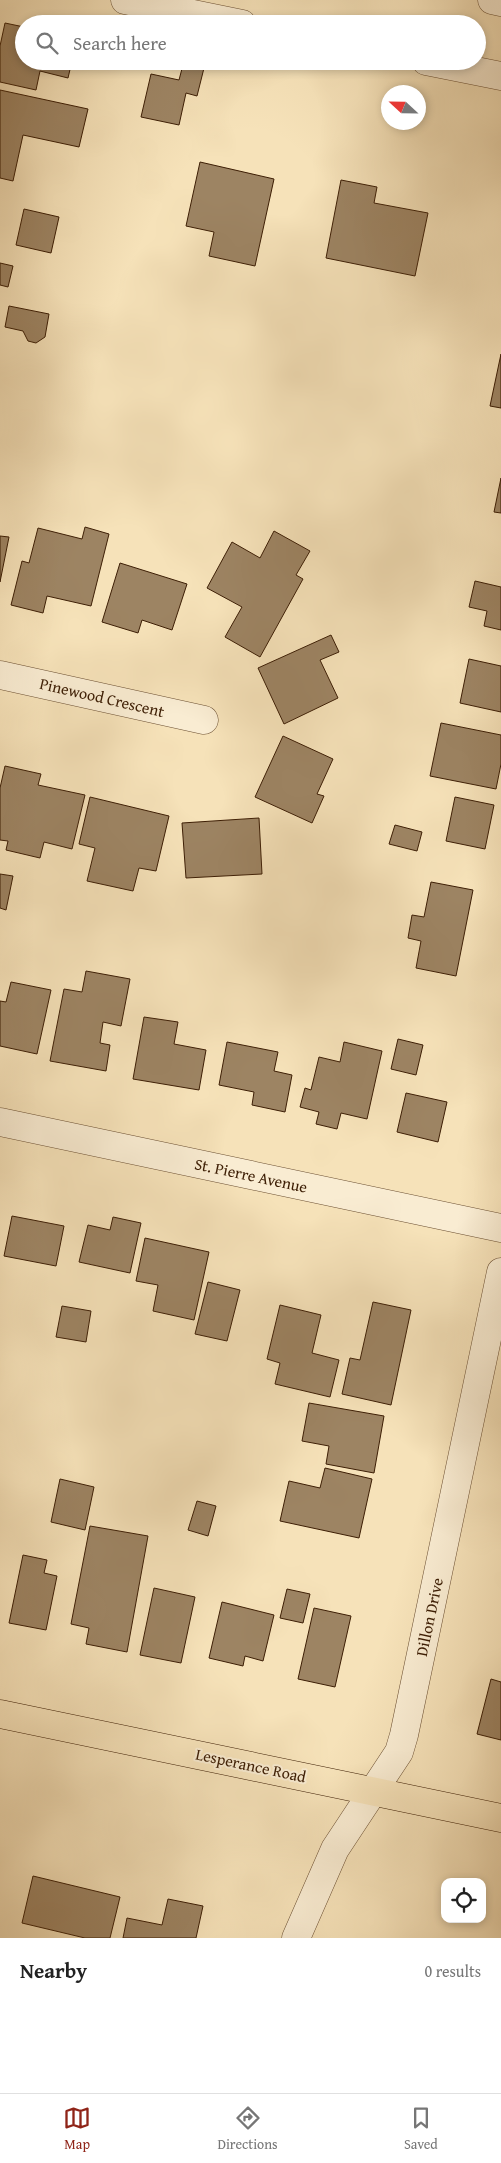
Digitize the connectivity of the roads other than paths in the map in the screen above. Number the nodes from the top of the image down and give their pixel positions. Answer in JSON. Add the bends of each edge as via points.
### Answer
{"nodes":[{"id":1,"x":125,"y":0,"type":"edge"},
{"id":2,"x":492,"y":0,"type":"edge"},
{"id":3,"x":501,"y":2,"type":"edge"},
{"id":4,"x":198,"y":15,"type":"edge"},
{"id":5,"x":471,"y":70,"type":"edge"},
{"id":6,"x":501,"y":76,"type":"edge"},
{"id":7,"x":0,"y":674,"type":"edge"},
{"id":8,"x":204,"y":720,"type":"dead end"},
{"id":9,"x":0,"y":1122,"type":"edge"},
{"id":10,"x":501,"y":1228,"type":"edge"},
{"id":11,"x":501,"y":1272,"type":"edge"},
{"id":12,"x":0,"y":1714,"type":"edge"},
{"id":13,"x":373,"y":1790,"type":"junction"},
{"id":14,"x":501,"y":1818,"type":"edge"},
{"id":15,"x":296,"y":1938,"type":"edge"}],
"edges":[{"from":1,"to":4,"type":"street"},
{"from":2,"to":3,"type":"street"},
{"from":5,"to":6,"type":"street"},
{"from":7,"to":8,"type":"street","name":"Pinewood Crescent"},
{"from":9,"to":10,"type":"street","name":"St. Pierre Avenue"},
{"from":11,"to":13,"type":"street","name":"Dillon Drive","via":[[404,1735],[399,1752]]},
{"from":12,"to":13,"type":"main road","name":"Lesperance Road"},
{"from":13,"to":14,"type":"main road","name":"Lesperance Road"},
{"from":13,"to":15,"type":"street","name":"Dillon Drive","via":[[335,1849]]}]}
